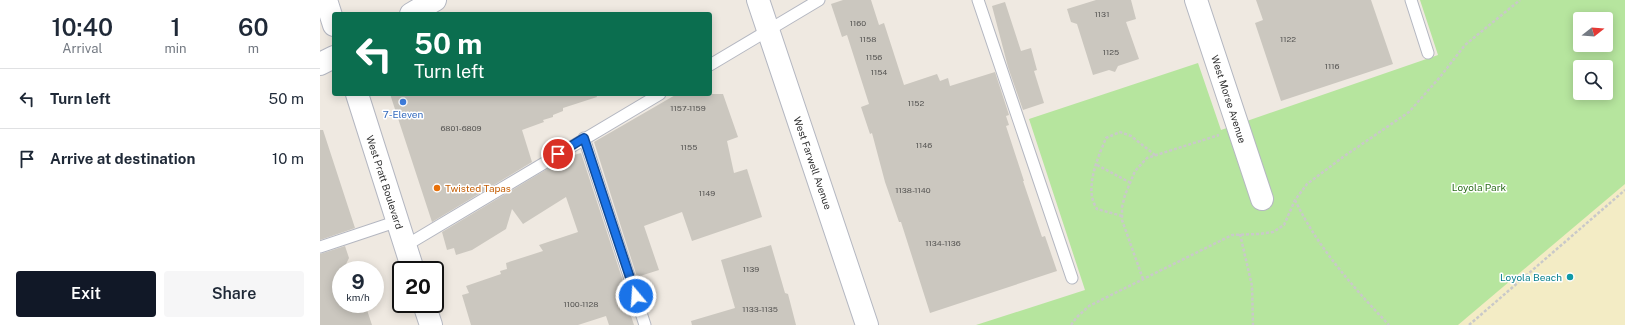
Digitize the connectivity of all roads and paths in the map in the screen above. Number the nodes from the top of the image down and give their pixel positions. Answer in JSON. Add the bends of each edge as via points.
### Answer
{"nodes":[{"id":1,"x":326,"y":0,"type":"edge"},
{"id":2,"x":435,"y":0,"type":"edge"},
{"id":3,"x":758,"y":0,"type":"edge"},
{"id":4,"x":819,"y":0,"type":"edge"},
{"id":5,"x":978,"y":0,"type":"edge"},
{"id":6,"x":1196,"y":0,"type":"edge"},
{"id":7,"x":1411,"y":0,"type":"edge"},
{"id":8,"x":1520,"y":0,"type":"edge"},
{"id":9,"x":414,"y":12,"type":"edge"},
{"id":10,"x":332,"y":19,"type":"edge"},
{"id":11,"x":768,"y":31,"type":"junction"},
{"id":12,"x":1428,"y":53,"type":"dead end"},
{"id":13,"x":332,"y":58,"type":"edge"},
{"id":14,"x":320,"y":64,"type":"edge"},
{"id":15,"x":712,"y":64,"type":"edge"},
{"id":16,"x":357,"y":96,"type":"edge"},
{"id":17,"x":657,"y":96,"type":"edge"},
{"id":18,"x":1238,"y":128,"type":"junction"},
{"id":19,"x":584,"y":138,"type":"junction"},
{"id":20,"x":1156,"y":155,"type":"junction"},
{"id":21,"x":1097,"y":165,"type":"junction"},
{"id":22,"x":1130,"y":182,"type":"junction"},
{"id":23,"x":1625,"y":190,"type":"edge"},
{"id":24,"x":1262,"y":199,"type":"dead end"},
{"id":25,"x":1295,"y":200,"type":"junction"},
{"id":26,"x":1122,"y":216,"type":"junction"},
{"id":27,"x":398,"y":221,"type":"junction"},
{"id":28,"x":1240,"y":234,"type":"junction"},
{"id":29,"x":405,"y":246,"type":"junction"},
{"id":30,"x":320,"y":247,"type":"edge"},
{"id":31,"x":410,"y":261,"type":"edge"},
{"id":32,"x":1072,"y":278,"type":"dead end"},
{"id":33,"x":1143,"y":279,"type":"junction"},
{"id":34,"x":427,"y":313,"type":"edge"},
{"id":35,"x":431,"y":325,"type":"edge"},
{"id":36,"x":645,"y":325,"type":"edge"},
{"id":37,"x":867,"y":325,"type":"edge"},
{"id":38,"x":1071,"y":325,"type":"edge"},
{"id":39,"x":1253,"y":325,"type":"edge"},
{"id":40,"x":1388,"y":325,"type":"edge"},
{"id":41,"x":1469,"y":325,"type":"edge"}],
"edges":[{"from":1,"to":10,"type":"street"},
{"from":2,"to":9,"type":"street"},
{"from":3,"to":11,"type":"street","name":"West Farwell Avenue"},
{"from":4,"to":11,"type":"lane"},
{"from":5,"to":32,"type":"lane"},
{"from":6,"to":18,"type":"street","name":"West Morse Avenue"},
{"from":7,"to":12,"type":"lane"},
{"from":8,"to":25,"type":"path","via":[[1465,45],[1409,112],[1307,184]]},
{"from":11,"to":15,"type":"lane"},
{"from":11,"to":37,"type":"street","name":"West Farwell Avenue"},
{"from":13,"to":14,"type":"street"},
{"from":16,"to":27,"type":"street","name":"West Pratt Boulevard"},
{"from":17,"to":19,"type":"lane"},
{"from":18,"to":20,"type":"path"},
{"from":18,"to":24,"type":"street","name":"West Morse Avenue"},
{"from":19,"to":29,"type":"lane"},
{"from":19,"to":36,"type":"lane"},
{"from":20,"to":21,"type":"path","via":[[1131,136],[1120,132],[1106,138]]},
{"from":20,"to":22,"type":"path","via":[[1142,163]]},
{"from":21,"to":22,"type":"path"},
{"from":21,"to":26,"type":"path","via":[[1092,181],[1092,198],[1097,209]]},
{"from":22,"to":26,"type":"path"},
{"from":23,"to":41,"type":"path"},
{"from":25,"to":28,"type":"path","via":[[1284,224],[1273,232]]},
{"from":25,"to":40,"type":"path","via":[[1318,241]]},
{"from":26,"to":33,"type":"path"},
{"from":27,"to":29,"type":"street","name":"West Pratt Boulevard"},
{"from":27,"to":30,"type":"lane"},
{"from":28,"to":33,"type":"path","via":[[1232,235]]},
{"from":28,"to":39,"type":"path","via":[[1252,286]]},
{"from":29,"to":31,"type":"street","name":"West Pratt Boulevard"},
{"from":33,"to":38,"type":"path","via":[[1089,306]]},
{"from":34,"to":35,"type":"street"}]}
